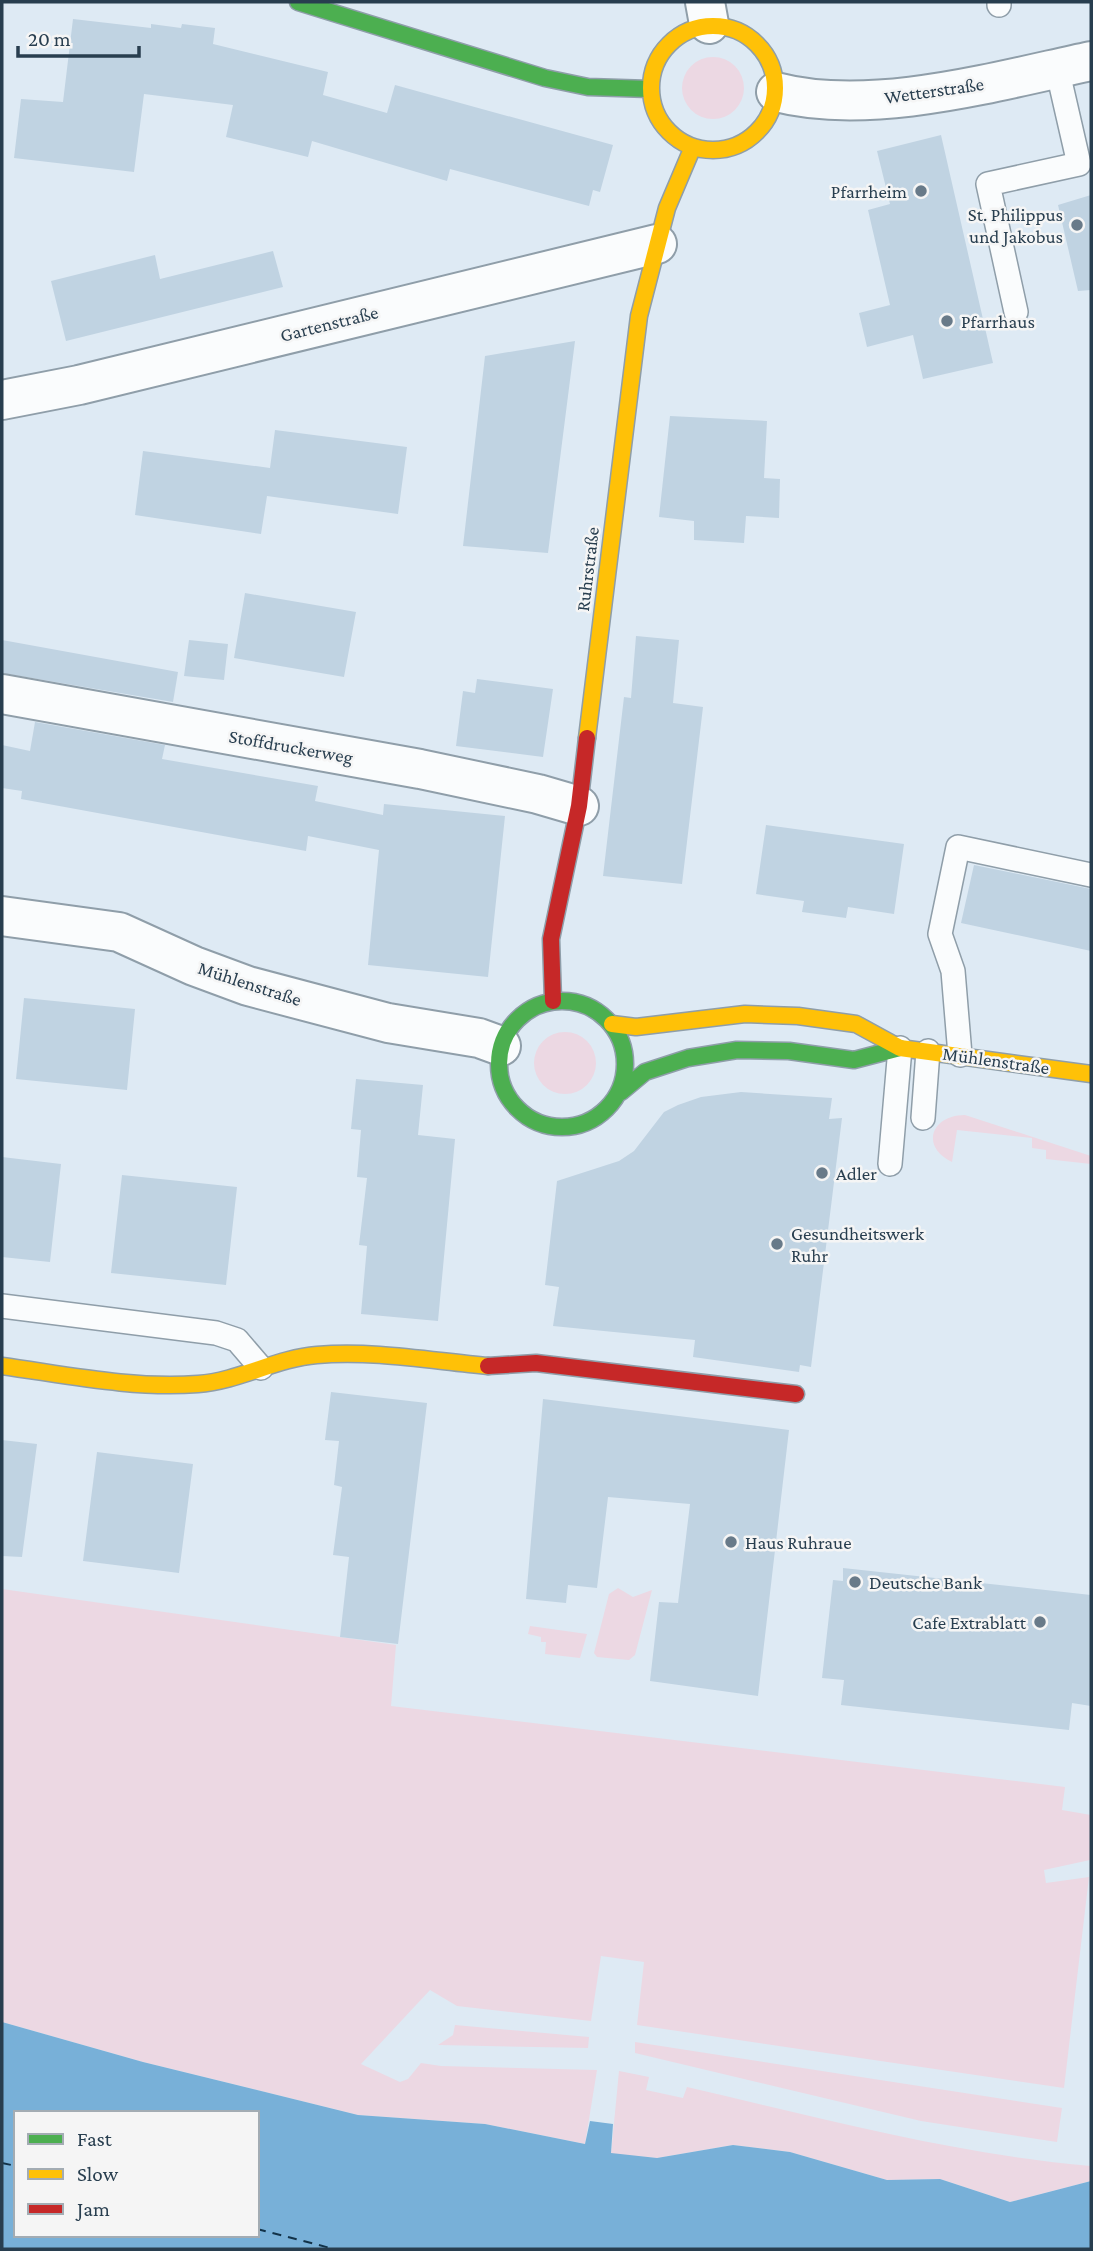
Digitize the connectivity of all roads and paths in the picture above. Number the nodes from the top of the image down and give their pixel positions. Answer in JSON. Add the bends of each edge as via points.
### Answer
{"nodes":[{"id":1,"x":298,"y":2,"type":"edge"},
{"id":2,"x":707,"y":13,"type":"edge"},
{"id":3,"x":1074,"y":65,"type":"edge"},
{"id":4,"x":650,"y":89,"type":"junction"},
{"id":5,"x":776,"y":92,"type":"junction"},
{"id":6,"x":692,"y":149,"type":"junction"},
{"id":7,"x":657,"y":244,"type":"junction"},
{"id":8,"x":1016,"y":312,"type":"dead end"},
{"id":9,"x":2,"y":400,"type":"edge"},
{"id":10,"x":2,"y":694,"type":"edge"},
{"id":11,"x":579,"y":806,"type":"junction"},
{"id":12,"x":1091,"y":875,"type":"edge"},
{"id":13,"x":2,"y":916,"type":"edge"},
{"id":14,"x":553,"y":1001,"type":"junction"},
{"id":15,"x":612,"y":1024,"type":"junction"},
{"id":16,"x":501,"y":1046,"type":"junction"},
{"id":17,"x":900,"y":1048,"type":"junction"},
{"id":18,"x":928,"y":1051,"type":"junction"},
{"id":19,"x":960,"y":1055,"type":"junction"},
{"id":20,"x":1091,"y":1074,"type":"edge"},
{"id":21,"x":621,"y":1092,"type":"junction"},
{"id":22,"x":923,"y":1118,"type":"dead end"},
{"id":23,"x":890,"y":1164,"type":"dead end"},
{"id":24,"x":2,"y":1306,"type":"edge"},
{"id":25,"x":2,"y":1366,"type":"edge"},
{"id":26,"x":261,"y":1367,"type":"junction"},
{"id":27,"x":796,"y":1394,"type":"dead end"}],
"edges":[{"from":1,"to":4,"type":"main road","via":[[545,78],[588,87]]},
{"from":2,"to":4,"type":"main road","via":[[664,50]]},
{"from":2,"to":5,"type":"main road","via":[[753,39],[774,69]]},
{"from":3,"to":5,"type":"street","name":"Wetterstraße","via":[[951,90],[837,102]]},
{"from":3,"to":8,"type":"lane","via":[[1079,164],[988,184]]},
{"from":4,"to":6,"type":"main road","via":[[659,120]]},
{"from":5,"to":6,"type":"main road","via":[[759,131],[741,145]]},
{"from":6,"to":7,"type":"main road","name":"Ruhrstraße","via":[[681,168]]},
{"from":7,"to":9,"type":"street","name":"Gartenstraße"},
{"from":7,"to":11,"type":"main road","name":"Ruhrstraße","via":[[639,316]]},
{"from":10,"to":11,"type":"street","name":"Stoffdruckerweg","via":[[420,769]]},
{"from":11,"to":14,"type":"main road","name":"Ruhrstraße","via":[[551,939]]},
{"from":12,"to":19,"type":"lane","via":[[958,847],[940,934],[953,971]]},
{"from":13,"to":16,"type":"street","name":"Mühlenstraße","via":[[118,932],[248,986],[388,1023]]},
{"from":14,"to":15,"type":"main road","via":[[575,1001],[595,1009]]},
{"from":14,"to":16,"type":"main road","via":[[530,1009],[512,1025]]},
{"from":15,"to":17,"type":"main road","name":"Mühlenstraße","via":[[636,1027],[745,1014],[798,1016],[856,1024]]},
{"from":15,"to":21,"type":"main road","via":[[625,1052]]},
{"from":16,"to":21,"type":"main road","name":"Mühlenstraße","via":[[501,1082],[508,1097],[528,1118],[545,1125],[565,1128],[587,1123]]},
{"from":17,"to":18,"type":"main road","name":"Mühlenstraße"},
{"from":17,"to":21,"type":"main road","name":"Mühlenstraße","via":[[854,1060],[737,1050],[688,1058],[645,1072]]},
{"from":17,"to":23,"type":"lane"},
{"from":18,"to":19,"type":"main road","name":"Mühlenstraße"},
{"from":18,"to":22,"type":"lane"},
{"from":19,"to":20,"type":"main road","name":"Mühlenstraße"},
{"from":24,"to":26,"type":"lane","via":[[216,1333],[237,1340]]},
{"from":25,"to":26,"type":"main road","via":[[144,1385],[201,1384]]},
{"from":26,"to":27,"type":"main road","via":[[316,1354],[490,1366],[536,1363]]}]}
